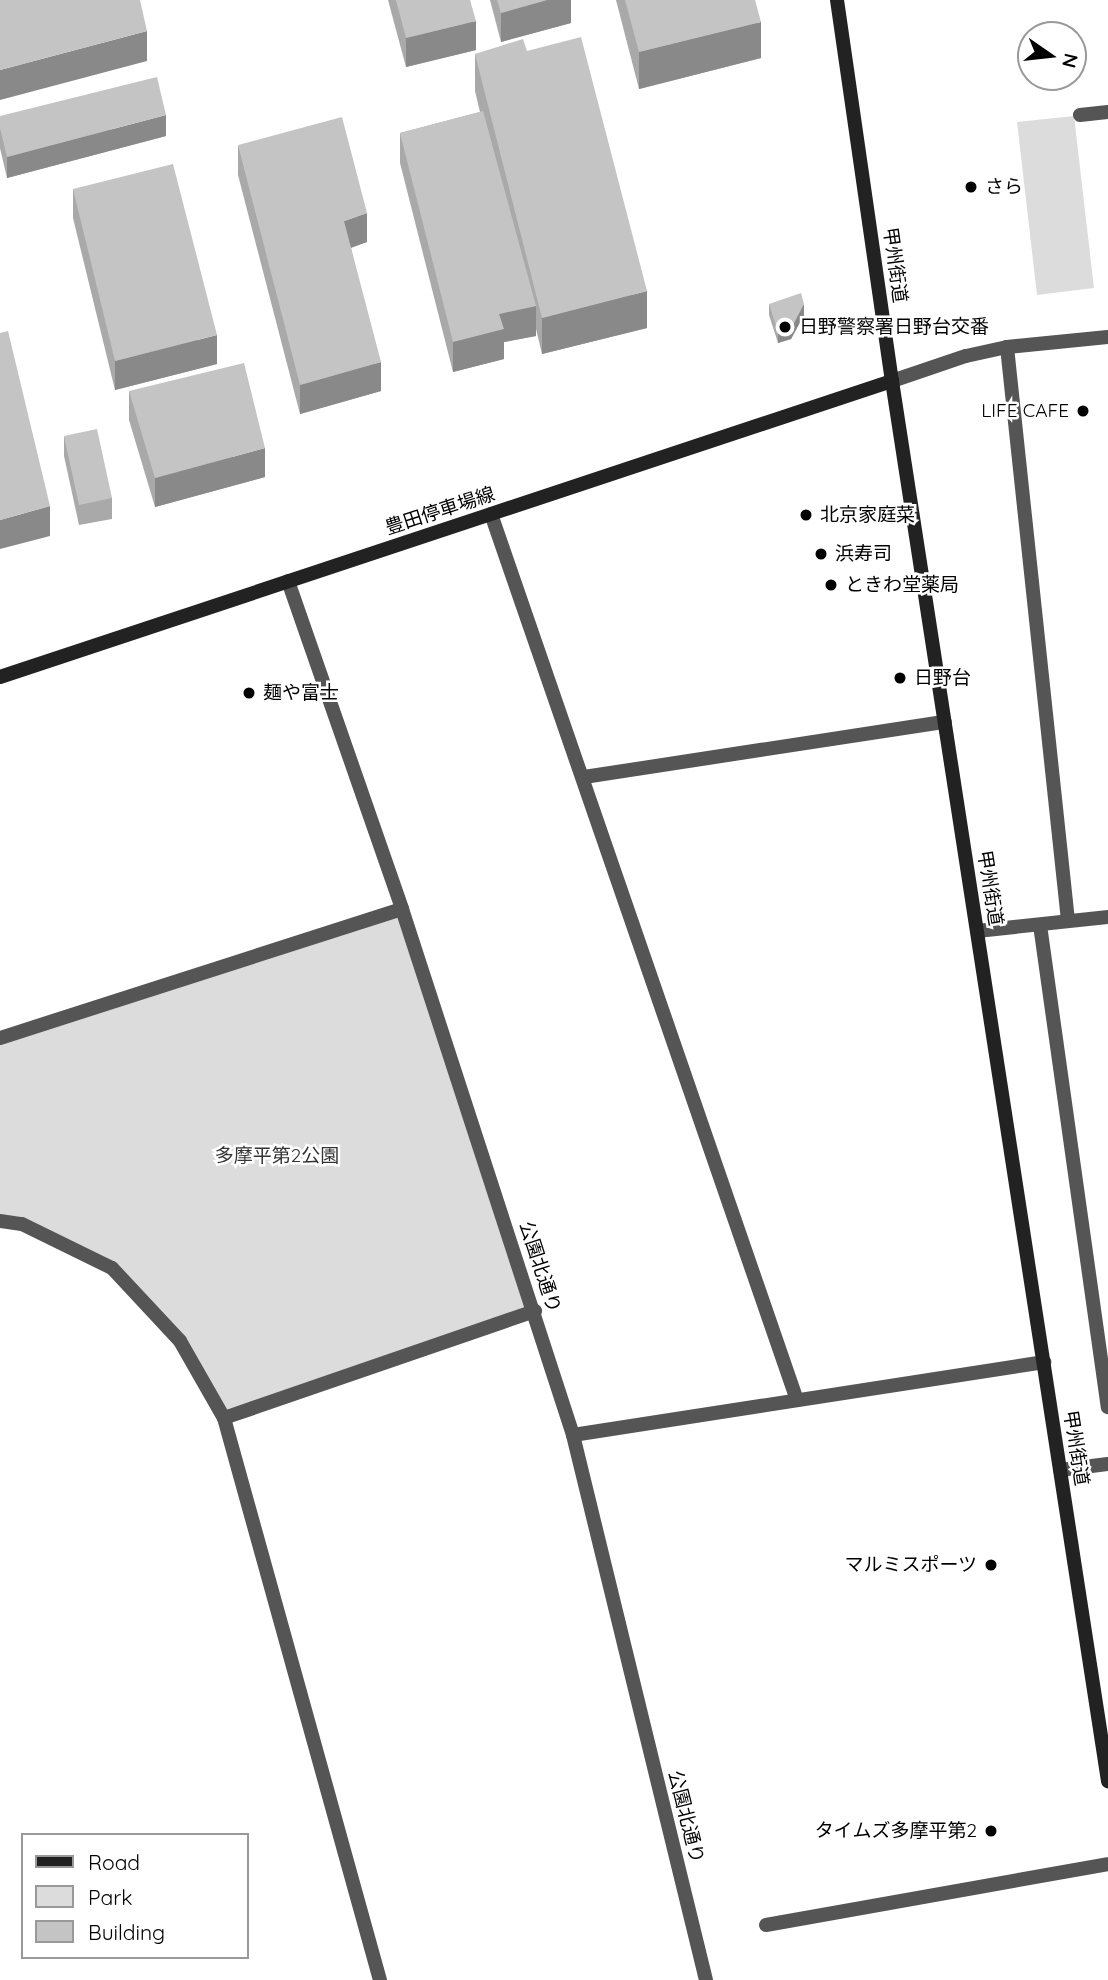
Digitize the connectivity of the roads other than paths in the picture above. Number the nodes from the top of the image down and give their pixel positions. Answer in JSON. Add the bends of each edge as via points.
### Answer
{"nodes":[{"id":1,"x":837,"y":0,"type":"edge"},
{"id":2,"x":1108,"y":112,"type":"edge"},
{"id":3,"x":1080,"y":115,"type":"dead end"},
{"id":4,"x":1108,"y":337,"type":"edge"},
{"id":5,"x":1007,"y":347,"type":"junction"},
{"id":6,"x":892,"y":381,"type":"junction"},
{"id":7,"x":491,"y":514,"type":"junction"},
{"id":8,"x":288,"y":581,"type":"junction"},
{"id":9,"x":0,"y":677,"type":"edge"},
{"id":10,"x":945,"y":722,"type":"junction"},
{"id":11,"x":584,"y":778,"type":"junction"},
{"id":12,"x":402,"y":909,"type":"junction"},
{"id":13,"x":1108,"y":917,"type":"edge"},
{"id":14,"x":1068,"y":921,"type":"junction"},
{"id":15,"x":1040,"y":925,"type":"junction"},
{"id":16,"x":977,"y":931,"type":"junction"},
{"id":17,"x":0,"y":1038,"type":"edge"},
{"id":18,"x":0,"y":1221,"type":"edge"},
{"id":19,"x":535,"y":1311,"type":"junction"},
{"id":20,"x":1044,"y":1362,"type":"junction"},
{"id":21,"x":797,"y":1401,"type":"junction"},
{"id":22,"x":1108,"y":1406,"type":"edge"},
{"id":23,"x":223,"y":1418,"type":"junction"},
{"id":24,"x":573,"y":1435,"type":"junction"},
{"id":25,"x":1108,"y":1464,"type":"edge"},
{"id":26,"x":1060,"y":1470,"type":"junction"},
{"id":27,"x":1108,"y":1781,"type":"edge"},
{"id":28,"x":1108,"y":1864,"type":"edge"},
{"id":29,"x":766,"y":1925,"type":"dead end"},
{"id":30,"x":380,"y":1980,"type":"edge"},
{"id":31,"x":706,"y":1980,"type":"edge"}],
"edges":[{"from":1,"to":6,"type":"main road","name":"甲州街道"},
{"from":2,"to":3,"type":"street"},
{"from":4,"to":5,"type":"street"},
{"from":5,"to":6,"type":"street"},
{"from":5,"to":14,"type":"street"},
{"from":6,"to":7,"type":"main road","name":"豊田停車場線"},
{"from":6,"to":10,"type":"main road","name":"甲州街道"},
{"from":7,"to":8,"type":"main road","name":"豊田停車場線"},
{"from":7,"to":11,"type":"street"},
{"from":8,"to":9,"type":"main road","name":"豊田停車場線"},
{"from":8,"to":12,"type":"street","name":"公園北通り"},
{"from":10,"to":11,"type":"street"},
{"from":10,"to":16,"type":"main road","name":"甲州街道"},
{"from":11,"to":21,"type":"street"},
{"from":12,"to":17,"type":"street"},
{"from":12,"to":19,"type":"street","name":"公園北通り"},
{"from":13,"to":14,"type":"street"},
{"from":14,"to":15,"type":"street"},
{"from":15,"to":16,"type":"street"},
{"from":15,"to":22,"type":"street"},
{"from":16,"to":20,"type":"main road","name":"甲州街道"},
{"from":18,"to":23,"type":"street","via":[[22,1224],[111,1268],[180,1341]]},
{"from":19,"to":23,"type":"street"},
{"from":19,"to":24,"type":"street","name":"公園北通り"},
{"from":20,"to":21,"type":"street"},
{"from":20,"to":26,"type":"main road","name":"甲州街道"},
{"from":21,"to":24,"type":"street"},
{"from":23,"to":30,"type":"street"},
{"from":24,"to":31,"type":"street","name":"公園北通り"},
{"from":25,"to":26,"type":"street"},
{"from":26,"to":27,"type":"main road","name":"甲州街道"},
{"from":28,"to":29,"type":"street"}]}
